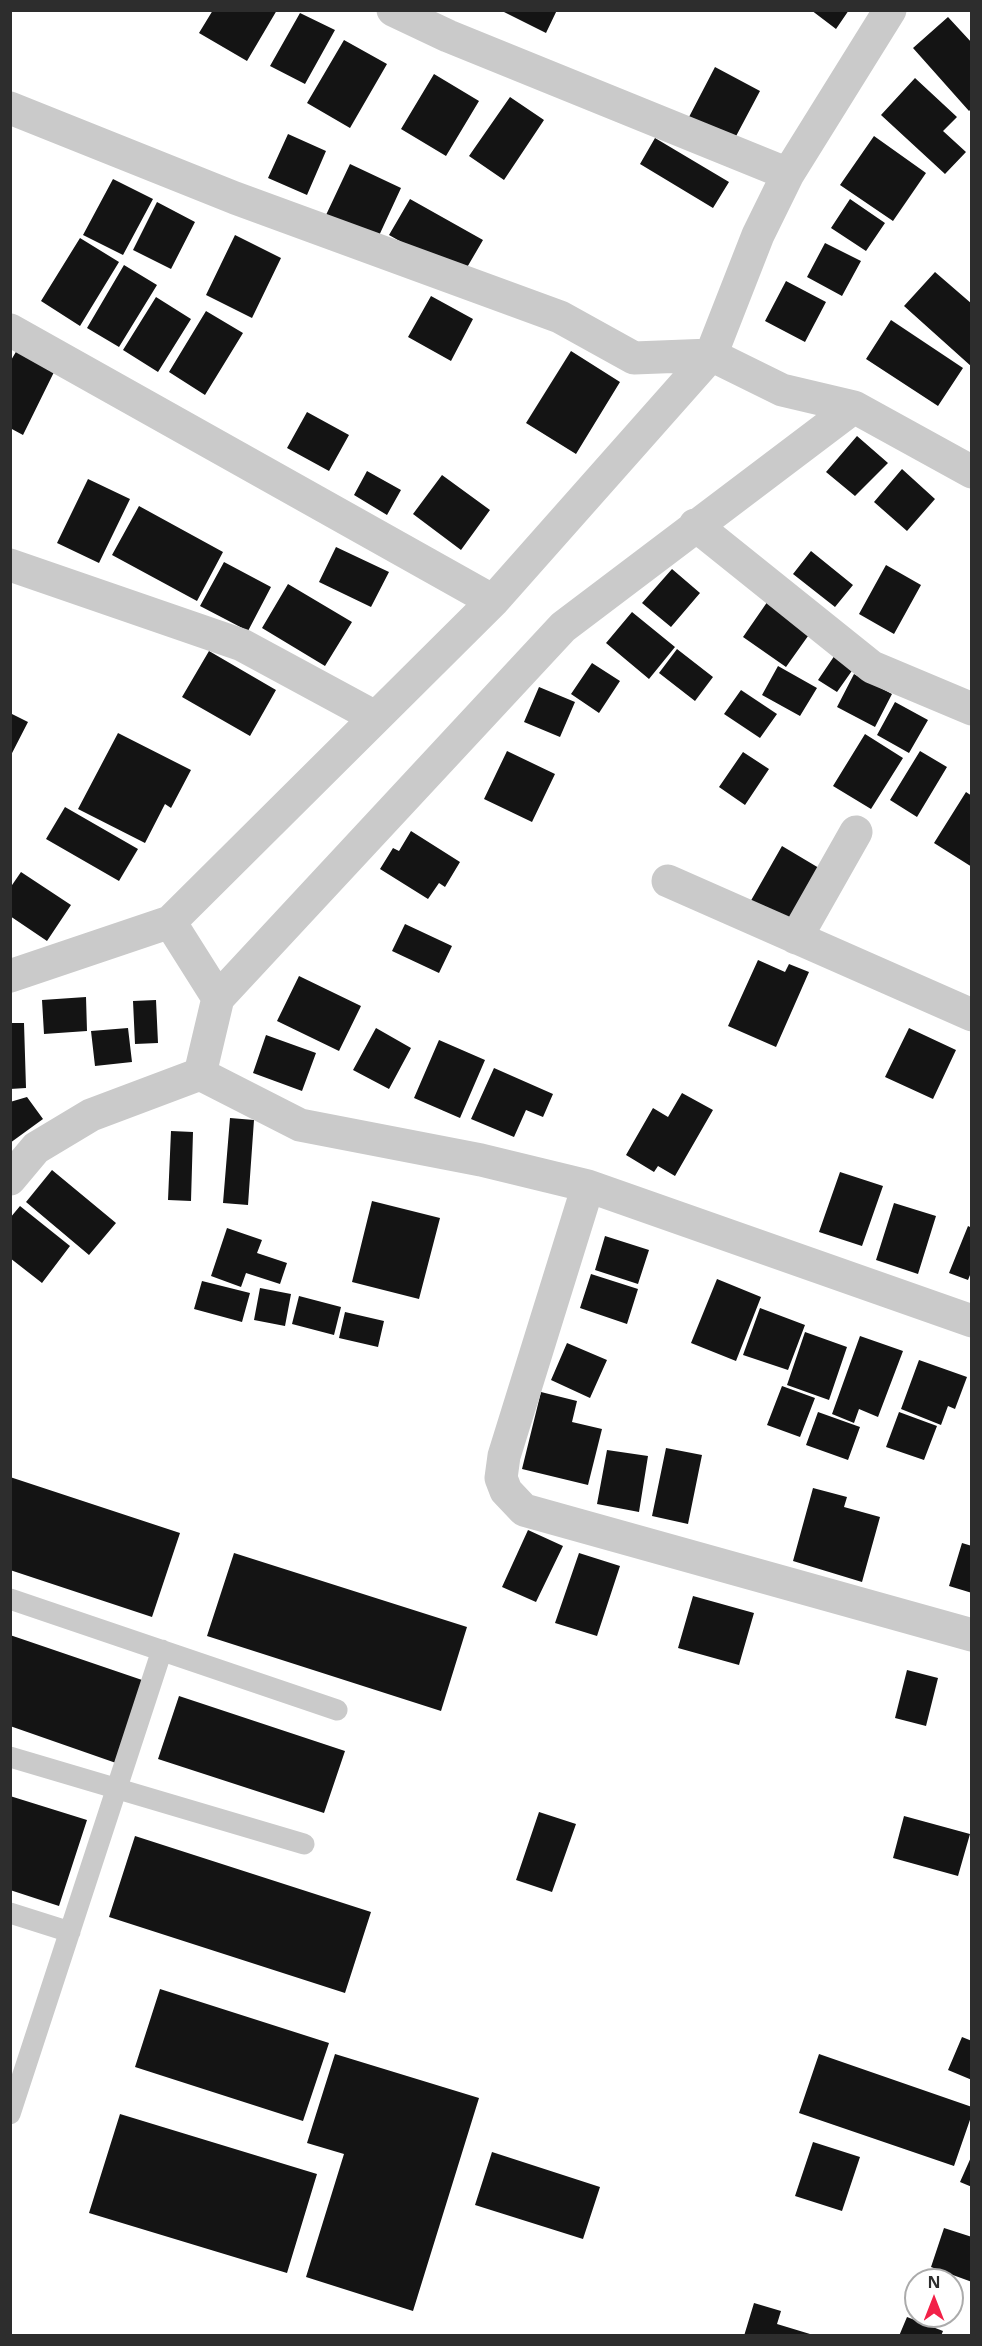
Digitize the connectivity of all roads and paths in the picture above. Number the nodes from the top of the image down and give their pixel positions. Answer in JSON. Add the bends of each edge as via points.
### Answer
{"nodes":[{"id":1,"x":393,"y":10,"type":"edge"},
{"id":2,"x":890,"y":10,"type":"edge"},
{"id":3,"x":10,"y":108,"type":"edge"},
{"id":4,"x":788,"y":174,"type":"junction"},
{"id":5,"x":10,"y":330,"type":"edge"},
{"id":6,"x":711,"y":355,"type":"junction"},
{"id":7,"x":854,"y":407,"type":"junction"},
{"id":8,"x":972,"y":472,"type":"edge"},
{"id":9,"x":695,"y":525,"type":"junction"},
{"id":10,"x":10,"y":565,"type":"edge"},
{"id":11,"x":493,"y":601,"type":"junction"},
{"id":12,"x":972,"y":710,"type":"edge"},
{"id":13,"x":375,"y":717,"type":"junction"},
{"id":14,"x":856,"y":832,"type":"dead end"},
{"id":15,"x":668,"y":881,"type":"dead end"},
{"id":16,"x":170,"y":922,"type":"junction"},
{"id":17,"x":796,"y":938,"type":"junction"},
{"id":18,"x":10,"y":976,"type":"edge"},
{"id":19,"x":218,"y":998,"type":"junction"},
{"id":20,"x":972,"y":1015,"type":"edge"},
{"id":21,"x":200,"y":1074,"type":"junction"},
{"id":22,"x":10,"y":1179,"type":"edge"},
{"id":23,"x":588,"y":1186,"type":"junction"},
{"id":24,"x":972,"y":1321,"type":"edge"},
{"id":25,"x":10,"y":1599,"type":"edge"},
{"id":26,"x":972,"y":1635,"type":"edge"},
{"id":27,"x":162,"y":1650,"type":"junction"},
{"id":28,"x":338,"y":1710,"type":"dead end"},
{"id":29,"x":10,"y":1757,"type":"edge"},
{"id":30,"x":116,"y":1790,"type":"junction"},
{"id":31,"x":304,"y":1844,"type":"dead end"},
{"id":32,"x":10,"y":1913,"type":"edge"},
{"id":33,"x":70,"y":1932,"type":"junction"},
{"id":34,"x":10,"y":2114,"type":"edge"}],
"edges":[{"from":1,"to":4,"type":"street"},
{"from":2,"to":4,"type":"street"},
{"from":3,"to":6,"type":"street","via":[[235,198],[560,317],[634,358]]},
{"from":4,"to":6,"type":"street","via":[[758,235]]},
{"from":5,"to":11,"type":"street"},
{"from":6,"to":7,"type":"street","via":[[782,390]]},
{"from":6,"to":11,"type":"street"},
{"from":7,"to":8,"type":"street"},
{"from":7,"to":9,"type":"street"},
{"from":9,"to":12,"type":"street","via":[[872,667]]},
{"from":9,"to":19,"type":"street","via":[[563,627]]},
{"from":10,"to":13,"type":"street","via":[[242,645]]},
{"from":11,"to":13,"type":"street"},
{"from":13,"to":16,"type":"street"},
{"from":14,"to":17,"type":"street"},
{"from":15,"to":17,"type":"street"},
{"from":16,"to":18,"type":"street"},
{"from":16,"to":19,"type":"street"},
{"from":17,"to":20,"type":"street"},
{"from":19,"to":21,"type":"street"},
{"from":21,"to":22,"type":"street","via":[[91,1115],[36,1148]]},
{"from":21,"to":23,"type":"street","via":[[300,1125],[481,1160]]},
{"from":23,"to":24,"type":"street"},
{"from":23,"to":26,"type":"street","via":[[504,1456],[501,1478],[506,1491],[524,1510]]},
{"from":25,"to":27,"type":"lane"},
{"from":27,"to":28,"type":"lane"},
{"from":27,"to":30,"type":"lane"},
{"from":29,"to":30,"type":"lane"},
{"from":30,"to":31,"type":"lane"},
{"from":30,"to":33,"type":"lane"},
{"from":32,"to":33,"type":"lane"},
{"from":33,"to":34,"type":"lane"}]}
